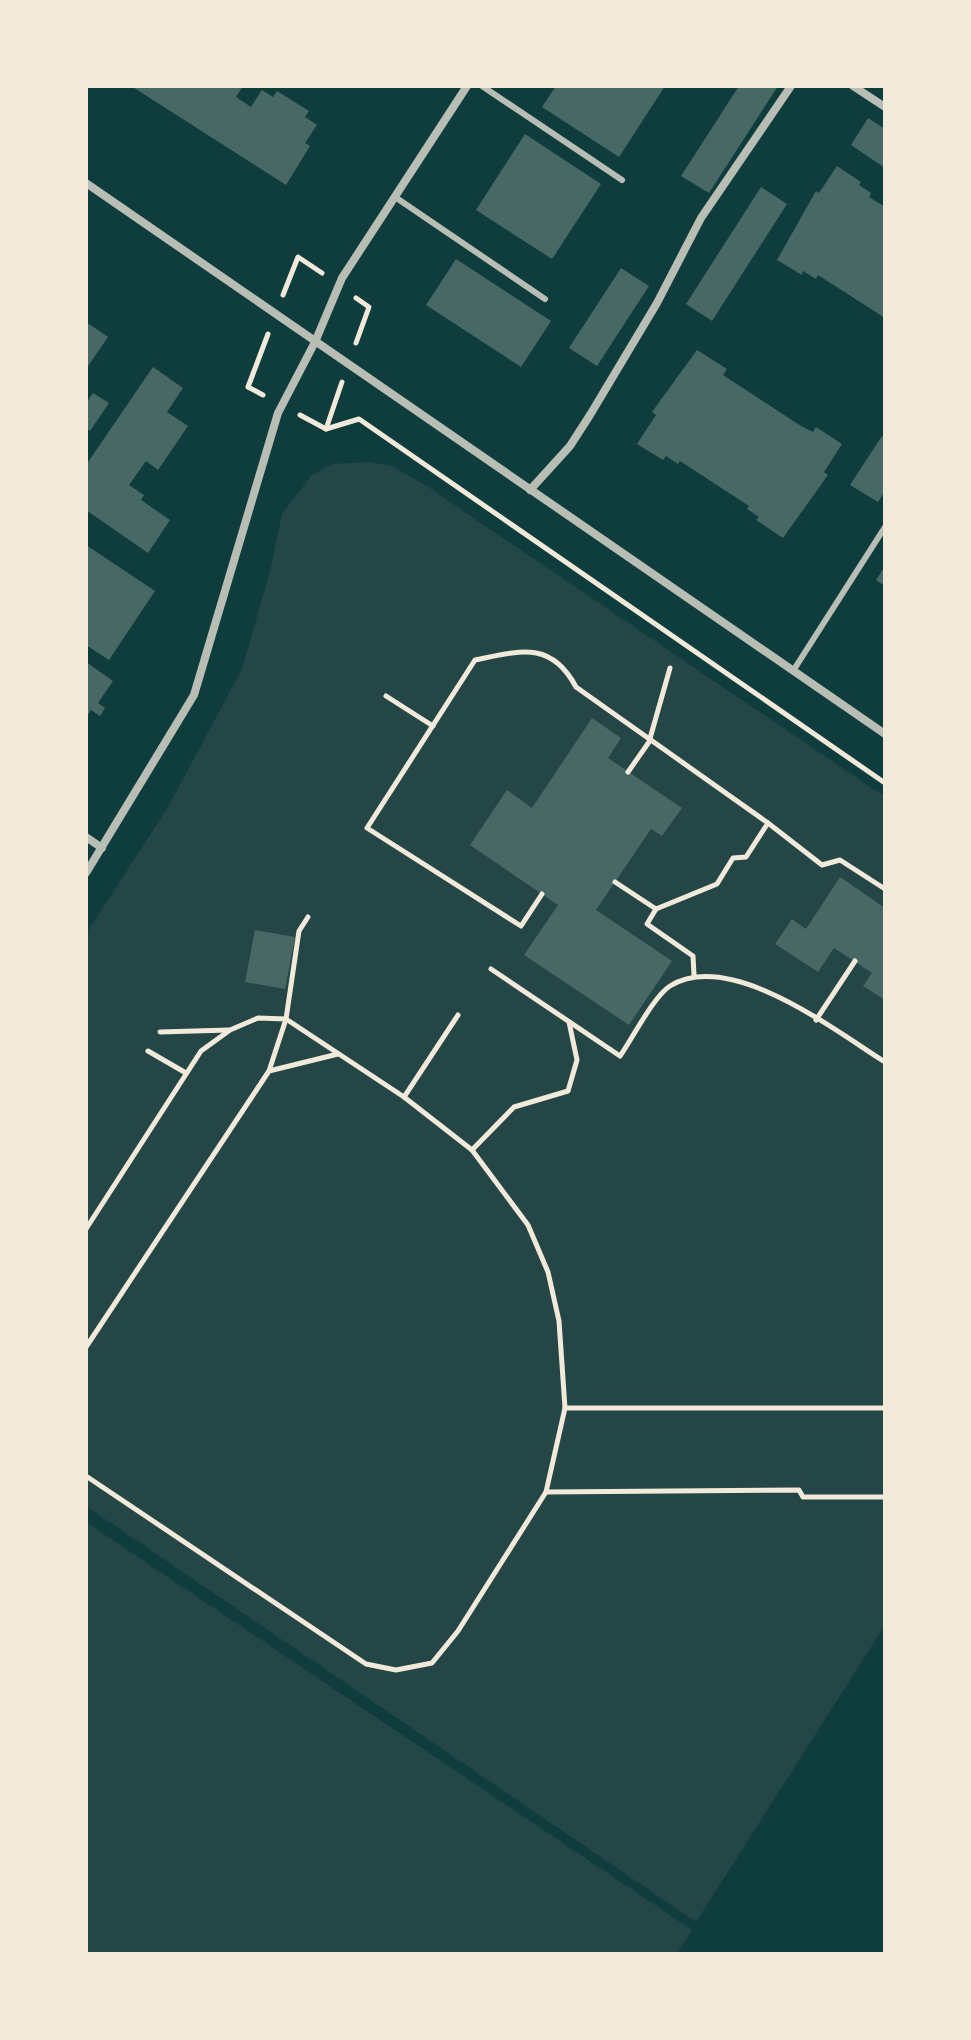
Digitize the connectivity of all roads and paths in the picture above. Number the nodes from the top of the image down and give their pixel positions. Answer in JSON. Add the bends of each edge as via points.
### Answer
{"nodes":[{"id":1,"x":467,"y":86,"type":"edge"},
{"id":2,"x":482,"y":86,"type":"edge"},
{"id":3,"x":791,"y":86,"type":"edge"},
{"id":4,"x":853,"y":86,"type":"edge"},
{"id":5,"x":885,"y":107,"type":"edge"},
{"id":6,"x":622,"y":180,"type":"dead end"},
{"id":7,"x":86,"y":183,"type":"edge"},
{"id":8,"x":395,"y":197,"type":"junction"},
{"id":9,"x":545,"y":299,"type":"dead end"},
{"id":10,"x":315,"y":342,"type":"junction"},
{"id":11,"x":326,"y":429,"type":"dead end"},
{"id":12,"x":530,"y":490,"type":"junction"},
{"id":13,"x":885,"y":527,"type":"edge"},
{"id":14,"x":670,"y":668,"type":"dead end"},
{"id":15,"x":793,"y":671,"type":"junction"},
{"id":16,"x":386,"y":696,"type":"dead end"},
{"id":17,"x":433,"y":726,"type":"junction"},
{"id":18,"x":885,"y":734,"type":"edge"},
{"id":19,"x":649,"y":742,"type":"junction"},
{"id":20,"x":628,"y":772,"type":"dead end"},
{"id":21,"x":885,"y":783,"type":"edge"},
{"id":22,"x":768,"y":823,"type":"junction"},
{"id":23,"x":86,"y":837,"type":"edge"},
{"id":24,"x":102,"y":848,"type":"junction"},
{"id":25,"x":86,"y":873,"type":"edge"},
{"id":26,"x":615,"y":882,"type":"dead end"},
{"id":27,"x":885,"y":889,"type":"edge"},
{"id":28,"x":542,"y":894,"type":"dead end"},
{"id":29,"x":656,"y":909,"type":"junction"},
{"id":30,"x":308,"y":917,"type":"dead end"},
{"id":31,"x":855,"y":961,"type":"dead end"},
{"id":32,"x":491,"y":969,"type":"dead end"},
{"id":33,"x":694,"y":975,"type":"junction"},
{"id":34,"x":458,"y":1015,"type":"dead end"},
{"id":35,"x":286,"y":1019,"type":"junction"},
{"id":36,"x":816,"y":1020,"type":"junction"},
{"id":37,"x":569,"y":1022,"type":"junction"},
{"id":38,"x":230,"y":1030,"type":"junction"},
{"id":39,"x":160,"y":1032,"type":"dead end"},
{"id":40,"x":148,"y":1051,"type":"dead end"},
{"id":41,"x":338,"y":1054,"type":"junction"},
{"id":42,"x":885,"y":1062,"type":"edge"},
{"id":43,"x":269,"y":1071,"type":"junction"},
{"id":44,"x":186,"y":1073,"type":"junction"},
{"id":45,"x":404,"y":1097,"type":"junction"},
{"id":46,"x":472,"y":1150,"type":"junction"},
{"id":47,"x":86,"y":1229,"type":"edge"},
{"id":48,"x":86,"y":1347,"type":"edge"},
{"id":49,"x":565,"y":1408,"type":"junction"},
{"id":50,"x":885,"y":1408,"type":"edge"},
{"id":51,"x":86,"y":1476,"type":"edge"},
{"id":52,"x":546,"y":1492,"type":"junction"},
{"id":53,"x":885,"y":1497,"type":"edge"}],
"edges":[{"from":1,"to":8,"type":"street"},
{"from":2,"to":6,"type":"lane"},
{"from":3,"to":12,"type":"street","via":[[701,218],[657,303],[570,446]]},
{"from":4,"to":5,"type":"street"},
{"from":7,"to":10,"type":"street"},
{"from":8,"to":9,"type":"lane"},
{"from":8,"to":10,"type":"street","via":[[342,278]]},
{"from":10,"to":12,"type":"street"},
{"from":10,"to":24,"type":"street","via":[[278,413],[194,695]]},
{"from":11,"to":21,"type":"path","via":[[359,419]]},
{"from":12,"to":15,"type":"street"},
{"from":13,"to":15,"type":"lane"},
{"from":14,"to":19,"type":"path"},
{"from":15,"to":18,"type":"street"},
{"from":16,"to":17,"type":"path"},
{"from":17,"to":19,"type":"path","via":[[475,660],[525,650],[546,655],[567,670],[576,687]]},
{"from":17,"to":28,"type":"path","via":[[367,828],[521,926]]},
{"from":19,"to":20,"type":"path"},
{"from":19,"to":22,"type":"path"},
{"from":22,"to":27,"type":"path","via":[[822,865],[840,860]]},
{"from":22,"to":29,"type":"path","via":[[746,857],[733,858],[717,884]]},
{"from":23,"to":24,"type":"street"},
{"from":24,"to":25,"type":"street"},
{"from":26,"to":29,"type":"path"},
{"from":29,"to":33,"type":"path","via":[[647,924],[693,956]]},
{"from":30,"to":35,"type":"path","via":[[299,931]]},
{"from":31,"to":36,"type":"path"},
{"from":32,"to":37,"type":"path"},
{"from":33,"to":36,"type":"path","via":[[767,992]]},
{"from":33,"to":37,"type":"path","via":[[667,988],[620,1056]]},
{"from":34,"to":45,"type":"path"},
{"from":35,"to":38,"type":"path","via":[[258,1018]]},
{"from":35,"to":41,"type":"path"},
{"from":35,"to":43,"type":"path"},
{"from":36,"to":42,"type":"path"},
{"from":37,"to":46,"type":"path","via":[[577,1060],[568,1091],[514,1107]]},
{"from":38,"to":39,"type":"path"},
{"from":38,"to":44,"type":"path","via":[[201,1051]]},
{"from":40,"to":44,"type":"path"},
{"from":41,"to":43,"type":"path"},
{"from":41,"to":45,"type":"path"},
{"from":43,"to":48,"type":"path"},
{"from":44,"to":47,"type":"path"},
{"from":45,"to":46,"type":"path"},
{"from":46,"to":49,"type":"path","via":[[528,1225],[548,1272],[559,1321]]},
{"from":49,"to":50,"type":"path"},
{"from":49,"to":52,"type":"path"},
{"from":51,"to":52,"type":"path","via":[[366,1664],[396,1670],[432,1663]]},
{"from":52,"to":53,"type":"path","via":[[799,1490],[803,1497]]}]}
